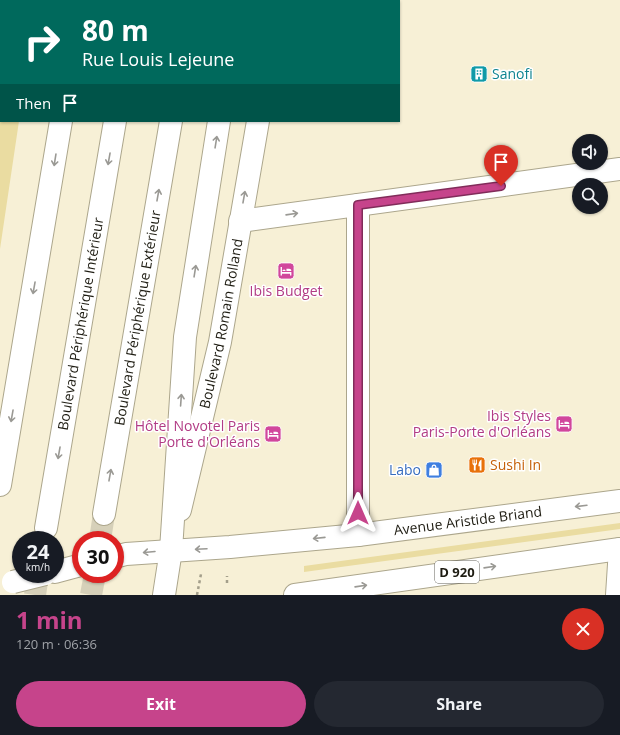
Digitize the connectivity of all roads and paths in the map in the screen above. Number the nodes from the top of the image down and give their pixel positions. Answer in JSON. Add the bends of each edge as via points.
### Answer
{"nodes":[{"id":1,"x":62,"y":122,"type":"edge"},
{"id":2,"x":115,"y":122,"type":"edge"},
{"id":3,"x":171,"y":122,"type":"edge"},
{"id":4,"x":219,"y":122,"type":"edge"},
{"id":5,"x":258,"y":122,"type":"edge"},
{"id":6,"x":620,"y":169,"type":"edge"},
{"id":7,"x":358,"y":205,"type":"junction"},
{"id":8,"x":240,"y":221,"type":"junction"},
{"id":9,"x":0,"y":485,"type":"edge"},
{"id":10,"x":620,"y":501,"type":"edge"},
{"id":11,"x":104,"y":514,"type":"tunnel mouth"},
{"id":12,"x":46,"y":528,"type":"dead end"},
{"id":13,"x":358,"y":535,"type":"junction"},
{"id":14,"x":620,"y":549,"type":"edge"},
{"id":15,"x":171,"y":550,"type":"junction"},
{"id":16,"x":124,"y":556,"type":"edge"},
{"id":17,"x":227,"y":576,"type":"dead end"},
{"id":18,"x":226,"y":583,"type":"dead end"},
{"id":19,"x":164,"y":595,"type":"edge"},
{"id":20,"x":295,"y":595,"type":"edge"},
{"id":21,"x":617,"y":595,"type":"edge"}],
"edges":[{"from":1,"to":9,"type":"main road","one_way":true},
{"from":2,"to":12,"type":"main road","name":"Boulevard Périphérique Intérieur","one_way":true},
{"from":11,"to":3,"type":"main road","name":"Boulevard Périphérique Extérieur","one_way":true},
{"from":15,"to":4,"type":"main road","one_way":true,"via":[[185,336]]},
{"from":8,"to":5,"type":"main road","name":"Boulevard Romain Rolland","one_way":true},
{"from":6,"to":7,"type":"main road"},
{"from":8,"to":7,"type":"main road","one_way":true},
{"from":7,"to":13,"type":"main road"},
{"from":8,"to":15,"type":"main road","name":"Boulevard Romain Rolland","via":[[220,342]]},
{"from":10,"to":13,"type":"main road","name":"Avenue Aristide Briand","one_way":true},
{"from":13,"to":15,"type":"main road","name":"Avenue Aristide Briand","one_way":true},
{"from":20,"to":14,"type":"main road","number":"D 920","one_way":true},
{"from":14,"to":21,"type":"main road"},
{"from":15,"to":16,"type":"main road","name":"Avenue Aristide Briand","one_way":true},
{"from":15,"to":19,"type":"main road","name":"Boulevard Romain Rolland"},
{"from":17,"to":18,"type":"path"}]}
